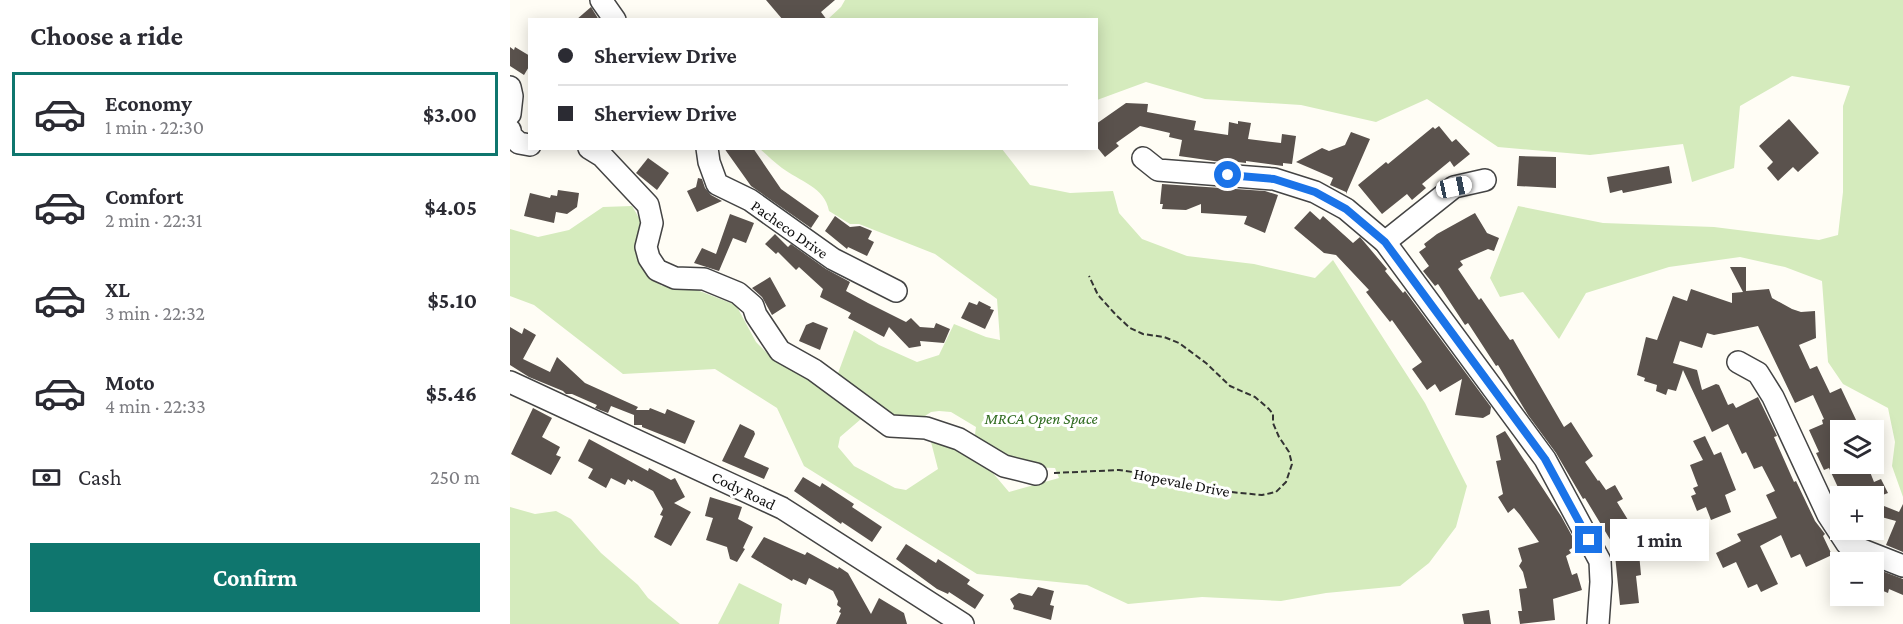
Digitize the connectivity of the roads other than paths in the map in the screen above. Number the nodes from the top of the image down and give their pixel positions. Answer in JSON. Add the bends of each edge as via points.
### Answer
{"nodes":[{"id":1,"x":601,"y":0,"type":"edge"},
{"id":2,"x":614,"y":18,"type":"edge"},
{"id":3,"x":510,"y":87,"type":"edge"},
{"id":4,"x":510,"y":114,"type":"edge"},
{"id":5,"x":510,"y":130,"type":"edge"},
{"id":6,"x":528,"y":145,"type":"edge"},
{"id":7,"x":592,"y":150,"type":"edge"},
{"id":8,"x":707,"y":150,"type":"edge"},
{"id":9,"x":1143,"y":158,"type":"dead end"},
{"id":10,"x":1485,"y":180,"type":"dead end"},
{"id":11,"x":1385,"y":242,"type":"junction"},
{"id":12,"x":896,"y":291,"type":"dead end"},
{"id":13,"x":1738,"y":362,"type":"dead end"},
{"id":14,"x":510,"y":382,"type":"edge"},
{"id":15,"x":1036,"y":474,"type":"road end"},
{"id":16,"x":1903,"y":566,"type":"edge"},
{"id":17,"x":963,"y":624,"type":"edge"},
{"id":18,"x":1598,"y":624,"type":"edge"}],
"edges":[{"from":1,"to":2,"type":"street"},
{"from":3,"to":4,"type":"street"},
{"from":5,"to":6,"type":"street","via":[[519,143]]},
{"from":7,"to":15,"type":"street","via":[[648,205],[652,223],[646,247],[657,270],[675,278],[704,279],[738,293],[753,306],[780,351],[814,370],[890,426],[926,428],[958,439],[1004,466]]},
{"from":8,"to":12,"type":"street","name":"Pacheco Drive","via":[[717,184],[750,200],[833,259]]},
{"from":9,"to":11,"type":"street","via":[[1158,170],[1274,179],[1315,192],[1346,209]]},
{"from":10,"to":11,"type":"street","via":[[1454,187]]},
{"from":11,"to":18,"type":"street","via":[[1545,459],[1600,561]]},
{"from":13,"to":16,"type":"street","via":[[1758,373],[1773,397],[1828,515],[1847,544]]},
{"from":14,"to":17,"type":"street","name":"Cody Road","via":[[782,508]]}]}
